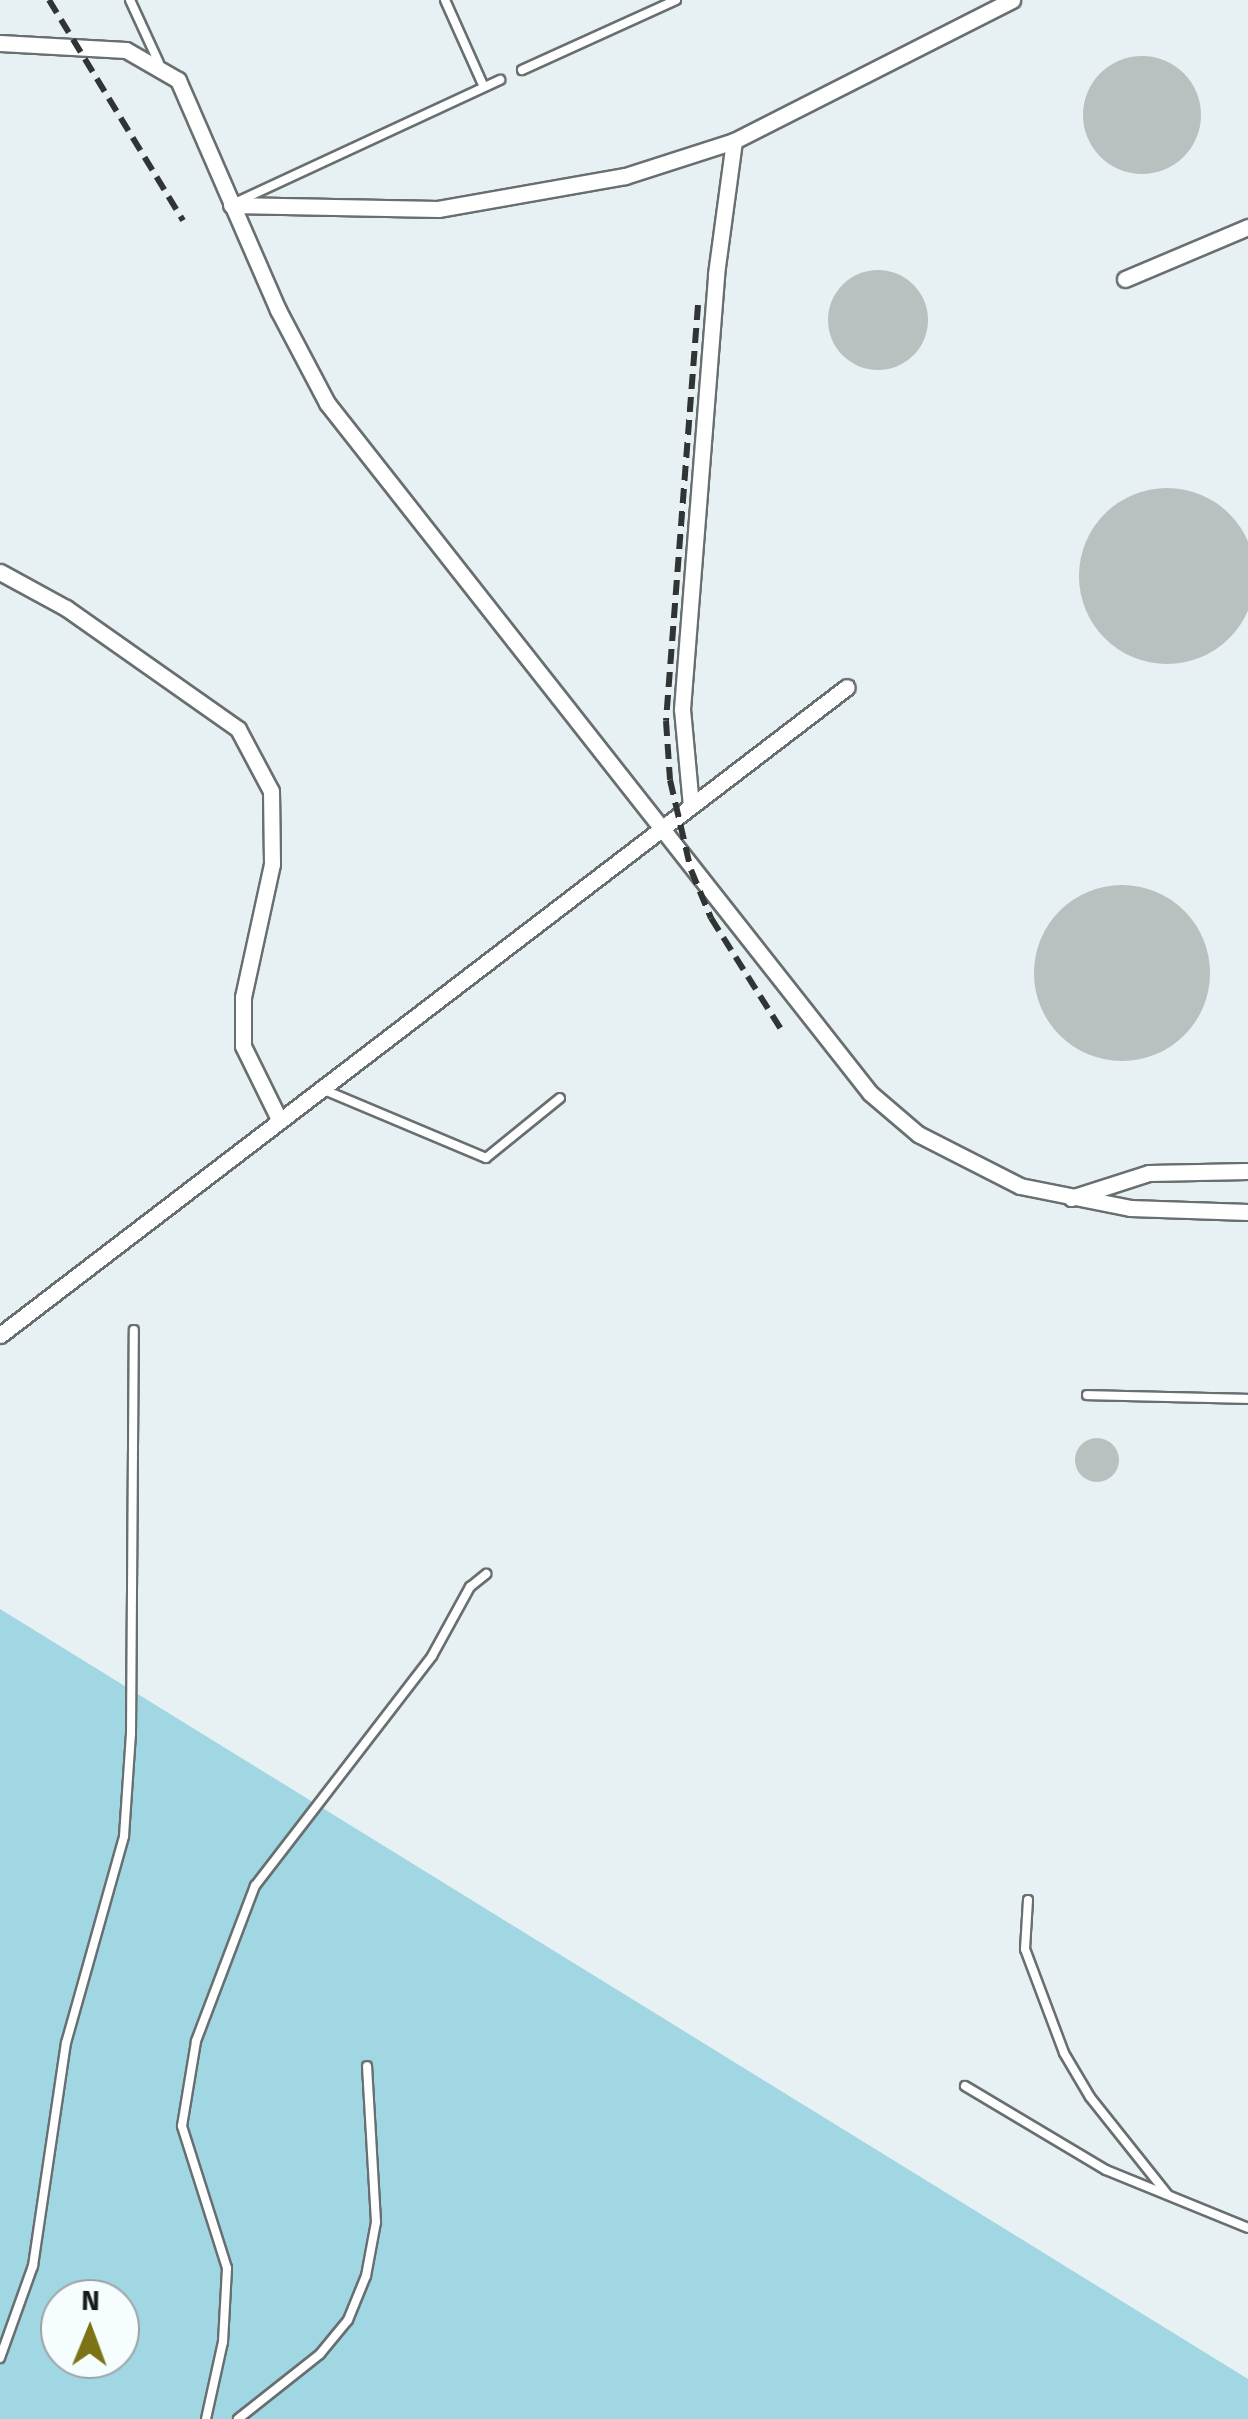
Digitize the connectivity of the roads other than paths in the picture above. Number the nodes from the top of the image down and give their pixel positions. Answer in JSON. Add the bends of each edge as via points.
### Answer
{"nodes":[{"id":1,"x":130,"y":0,"type":"edge"},
{"id":2,"x":445,"y":0,"type":"edge"},
{"id":3,"x":676,"y":0,"type":"edge"},
{"id":4,"x":1012,"y":0,"type":"edge"},
{"id":5,"x":0,"y":43,"type":"edge"},
{"id":6,"x":158,"y":63,"type":"junction"},
{"id":7,"x":522,"y":70,"type":"dead end"},
{"id":8,"x":500,"y":80,"type":"dead end"},
{"id":9,"x":484,"y":88,"type":"junction"},
{"id":10,"x":734,"y":140,"type":"junction"},
{"id":11,"x":231,"y":204,"type":"junction"},
{"id":12,"x":1248,"y":227,"type":"edge"},
{"id":13,"x":1125,"y":280,"type":"dead end"},
{"id":14,"x":0,"y":572,"type":"edge"},
{"id":15,"x":847,"y":686,"type":"dead end"},
{"id":16,"x":690,"y":806,"type":"junction"},
{"id":17,"x":659,"y":830,"type":"junction"},
{"id":18,"x":318,"y":1087,"type":"junction"},
{"id":19,"x":560,"y":1098,"type":"dead end"},
{"id":20,"x":278,"y":1117,"type":"junction"},
{"id":21,"x":1248,"y":1171,"type":"edge"},
{"id":22,"x":1065,"y":1200,"type":"junction"},
{"id":23,"x":1248,"y":1212,"type":"edge"},
{"id":24,"x":134,"y":1330,"type":"dead end"},
{"id":25,"x":0,"y":1335,"type":"edge"},
{"id":26,"x":1087,"y":1395,"type":"dead end"},
{"id":27,"x":1248,"y":1399,"type":"edge"},
{"id":28,"x":486,"y":1574,"type":"dead end"},
{"id":29,"x":1028,"y":1900,"type":"dead end"},
{"id":30,"x":367,"y":2066,"type":"dead end"},
{"id":31,"x":965,"y":2086,"type":"dead end"},
{"id":32,"x":1168,"y":2195,"type":"junction"},
{"id":33,"x":1248,"y":2228,"type":"edge"},
{"id":34,"x":0,"y":2358,"type":"edge"},
{"id":35,"x":206,"y":2419,"type":"edge"},
{"id":36,"x":238,"y":2419,"type":"edge"}],
"edges":[{"from":1,"to":6,"type":"lane"},
{"from":2,"to":9,"type":"lane"},
{"from":3,"to":7,"type":"lane"},
{"from":4,"to":10,"type":"street"},
{"from":5,"to":6,"type":"street","via":[[126,50]]},
{"from":6,"to":11,"type":"street","via":[[178,80]]},
{"from":8,"to":9,"type":"lane"},
{"from":9,"to":11,"type":"lane"},
{"from":10,"to":11,"type":"street","via":[[625,176],[438,209]]},
{"from":10,"to":16,"type":"street","via":[[711,331],[682,710]]},
{"from":11,"to":17,"type":"street","via":[[327,403]]},
{"from":12,"to":13,"type":"street"},
{"from":14,"to":20,"type":"street","via":[[66,608],[238,730],[270,791],[272,864],[244,996],[243,1046]]},
{"from":15,"to":16,"type":"street"},
{"from":16,"to":17,"type":"street"},
{"from":17,"to":18,"type":"street"},
{"from":17,"to":22,"type":"street","via":[[870,1092],[918,1134],[971,1165]]},
{"from":18,"to":19,"type":"lane","via":[[486,1158]]},
{"from":18,"to":20,"type":"street"},
{"from":20,"to":25,"type":"street"},
{"from":21,"to":22,"type":"street","via":[[1149,1172]]},
{"from":22,"to":23,"type":"street"},
{"from":24,"to":34,"type":"lane","via":[[124,1836],[66,2042],[33,2266]]},
{"from":26,"to":27,"type":"lane"},
{"from":28,"to":35,"type":"lane","via":[[470,1587],[432,1656],[255,1886],[196,2041],[182,2126],[227,2268],[223,2342]]},
{"from":29,"to":32,"type":"lane","via":[[1026,1949],[1064,2053],[1090,2098]]},
{"from":30,"to":36,"type":"lane","via":[[376,2222],[366,2276],[348,2320],[320,2354]]},
{"from":31,"to":32,"type":"lane","via":[[1028,2129]]},
{"from":32,"to":33,"type":"lane"}]}
